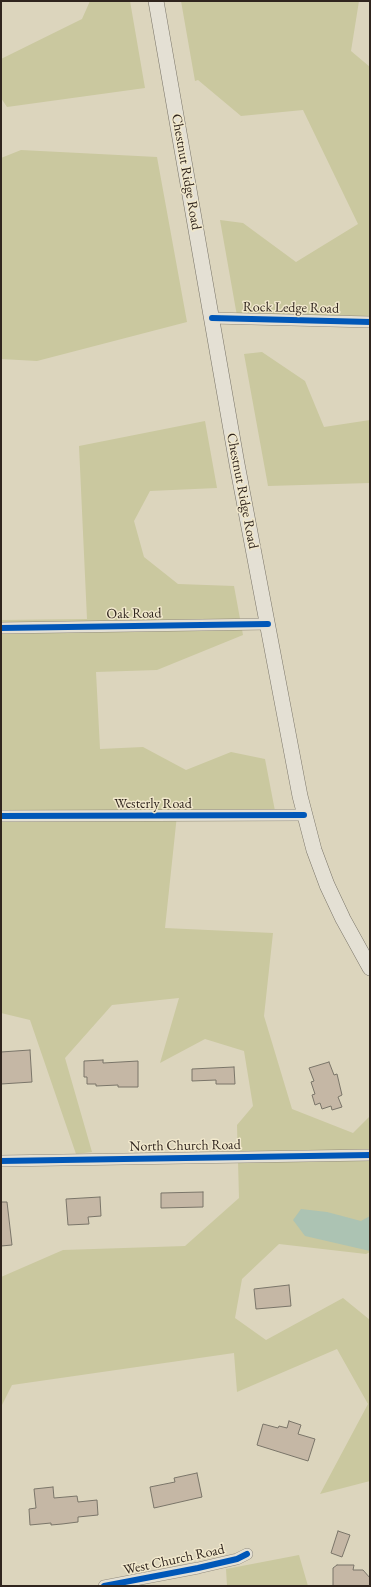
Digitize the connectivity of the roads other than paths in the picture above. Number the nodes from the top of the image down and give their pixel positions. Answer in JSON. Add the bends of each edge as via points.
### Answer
{"nodes":[{"id":1,"x":156,"y":1,"type":"edge"},
{"id":2,"x":212,"y":318,"type":"junction"},
{"id":3,"x":370,"y":322,"type":"edge"},
{"id":4,"x":268,"y":624,"type":"junction"},
{"id":5,"x":1,"y":628,"type":"edge"},
{"id":6,"x":304,"y":815,"type":"junction"},
{"id":7,"x":1,"y":816,"type":"edge"},
{"id":8,"x":370,"y":968,"type":"edge"},
{"id":9,"x":370,"y":1155,"type":"edge"},
{"id":10,"x":1,"y":1161,"type":"edge"},
{"id":11,"x":247,"y":1554,"type":"dead end"},
{"id":12,"x":104,"y":1586,"type":"edge"}],
"edges":[{"from":1,"to":2,"type":"main road","name":"Chestnut Ridge Road"},
{"from":2,"to":3,"type":"street","name":"Rock Ledge Road"},
{"from":2,"to":4,"type":"main road","name":"Chestnut Ridge Road"},
{"from":4,"to":5,"type":"street","name":"Oak Road"},
{"from":4,"to":6,"type":"main road","name":"Chestnut Ridge Road"},
{"from":6,"to":7,"type":"street","name":"Westerly Road"},
{"from":6,"to":8,"type":"main road","name":"Chestnut Ridge Road","via":[[328,885]]},
{"from":9,"to":10,"type":"street","name":"North Church Road"},
{"from":11,"to":12,"type":"street","name":"West Church Road","via":[[237,1559],[198,1568]]}]}
